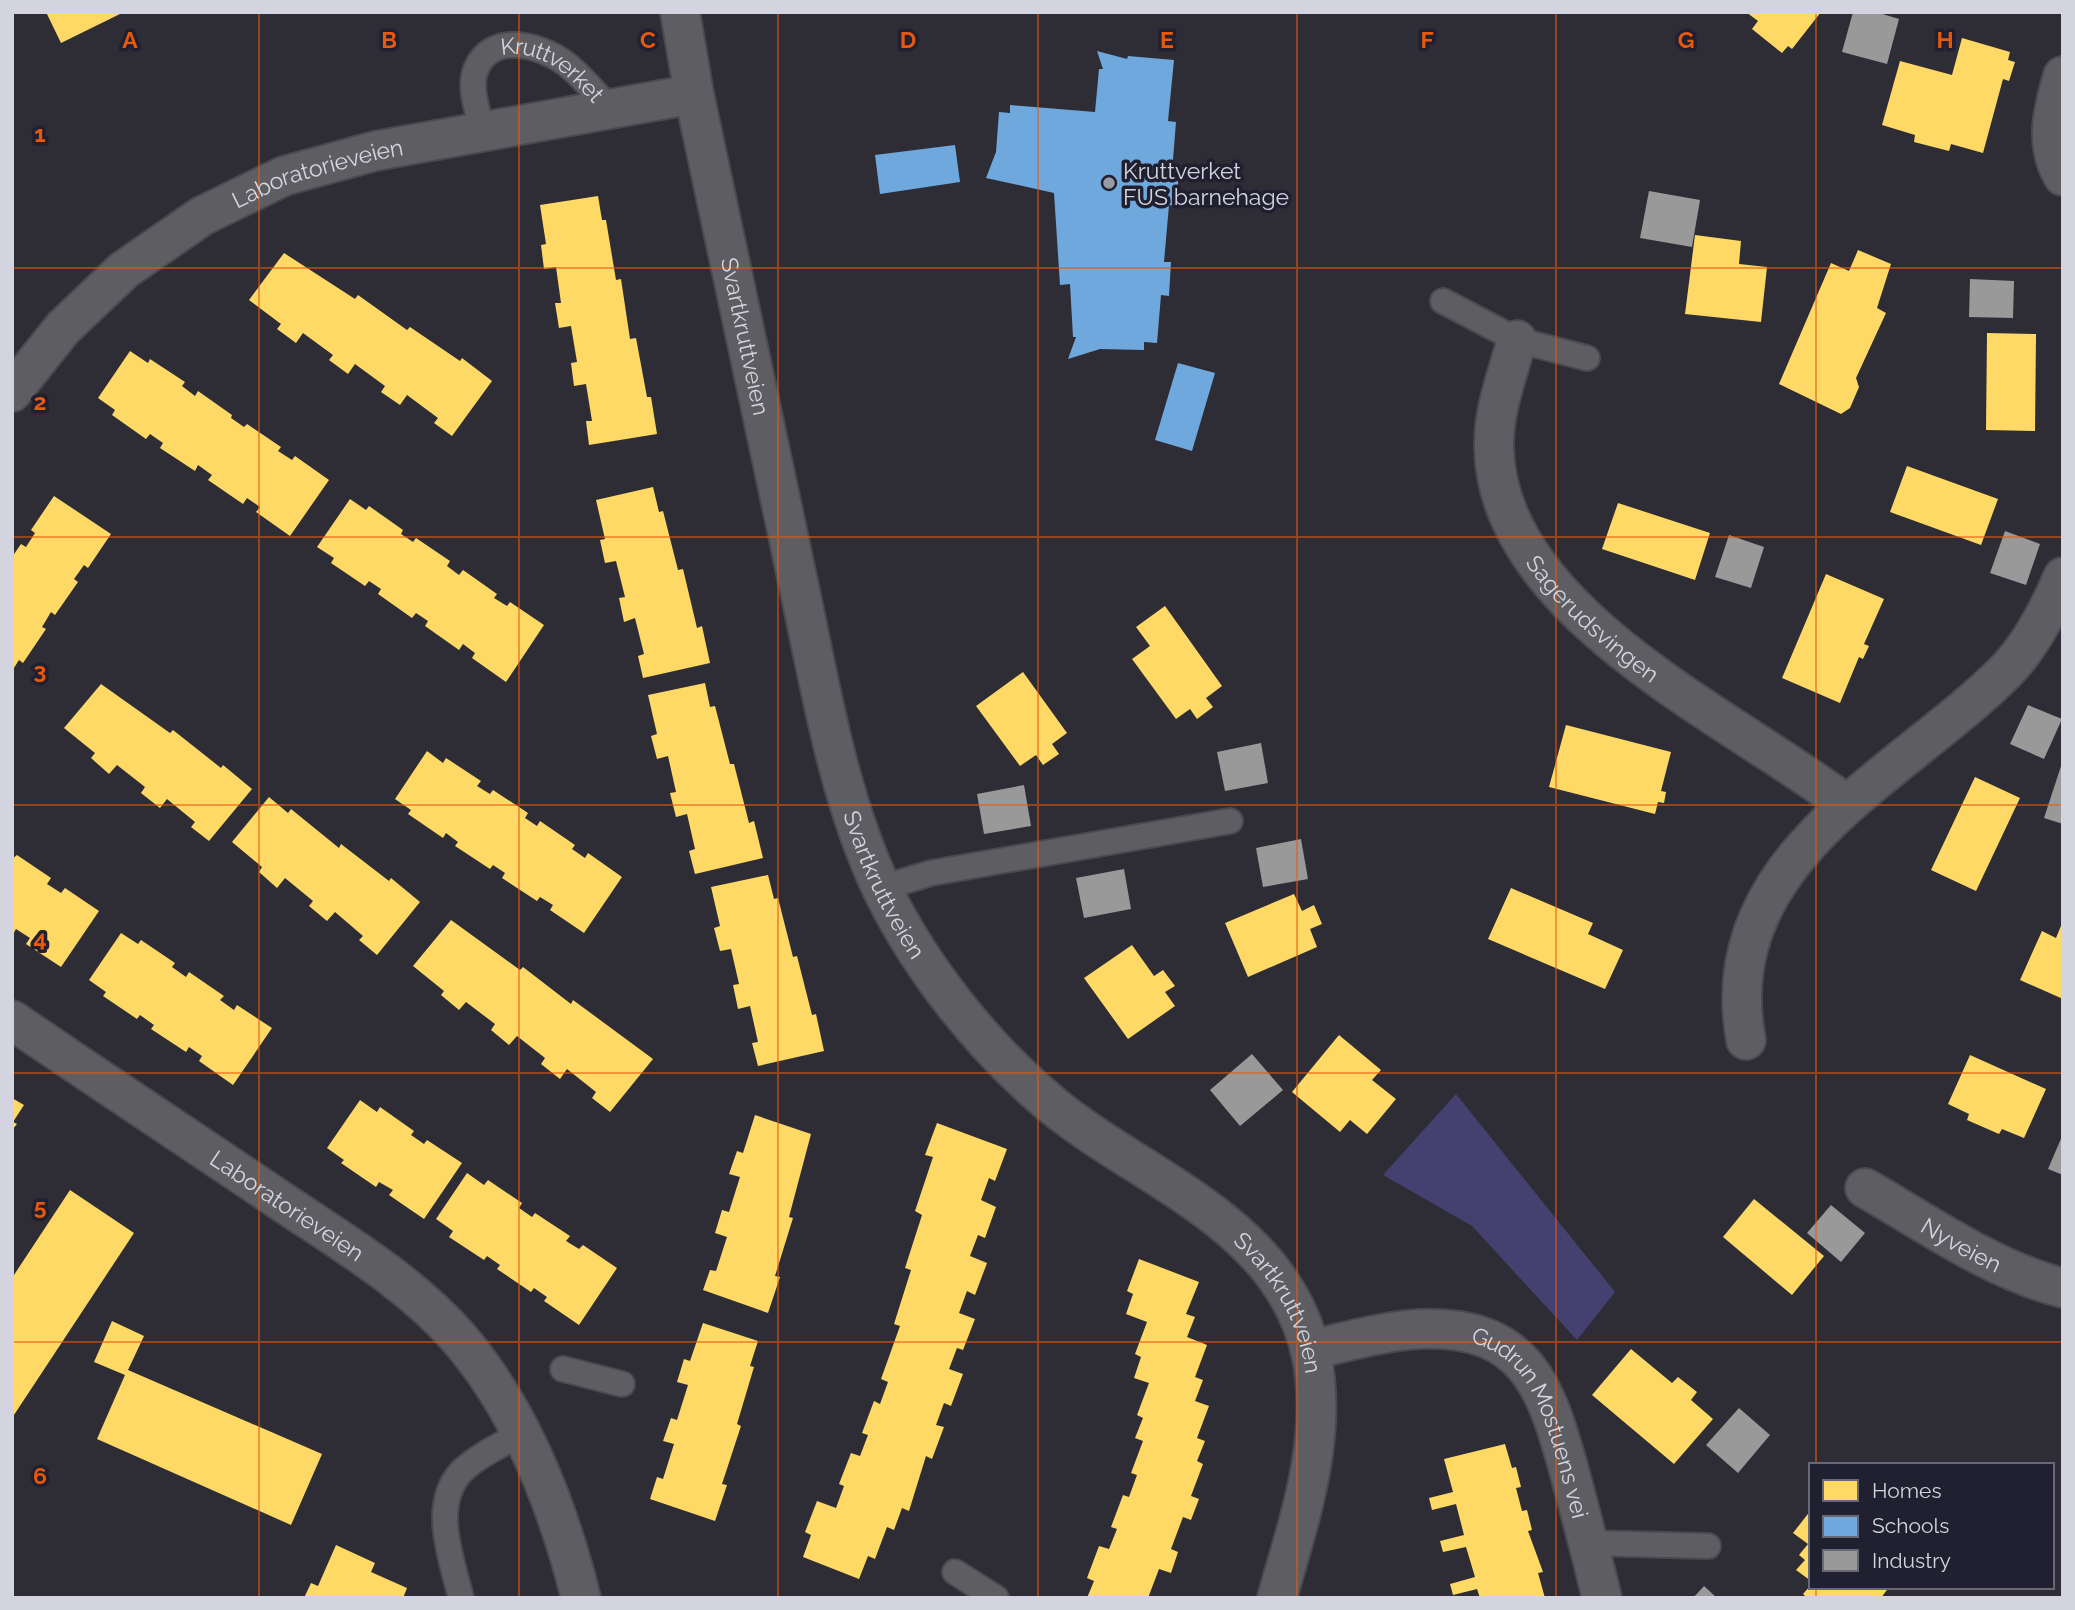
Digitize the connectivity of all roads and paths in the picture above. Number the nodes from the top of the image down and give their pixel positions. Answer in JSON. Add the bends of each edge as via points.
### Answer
{"nodes":[{"id":1,"x":680,"y":12,"type":"edge"},
{"id":2,"x":2063,"y":76,"type":"edge"},
{"id":3,"x":694,"y":94,"type":"junction"},
{"id":4,"x":611,"y":110,"type":"junction"},
{"id":5,"x":483,"y":133,"type":"junction"},
{"id":6,"x":2063,"y":176,"type":"edge"},
{"id":7,"x":1443,"y":301,"type":"dead end"},
{"id":8,"x":1517,"y":340,"type":"junction"},
{"id":9,"x":1587,"y":358,"type":"dead end"},
{"id":10,"x":12,"y":392,"type":"edge"},
{"id":11,"x":2063,"y":577,"type":"edge"},
{"id":12,"x":1846,"y":804,"type":"junction"},
{"id":13,"x":1230,"y":821,"type":"dead end"},
{"id":14,"x":882,"y":888,"type":"junction"},
{"id":15,"x":12,"y":1020,"type":"edge"},
{"id":16,"x":1746,"y":1040,"type":"dead end"},
{"id":17,"x":1865,"y":1188,"type":"dead end"},
{"id":18,"x":2063,"y":1288,"type":"edge"},
{"id":19,"x":1310,"y":1350,"type":"junction"},
{"id":20,"x":563,"y":1370,"type":"dead end"},
{"id":21,"x":622,"y":1384,"type":"dead end"},
{"id":22,"x":521,"y":1434,"type":"junction"},
{"id":23,"x":1588,"y":1543,"type":"junction"},
{"id":24,"x":1708,"y":1546,"type":"dead end"},
{"id":25,"x":955,"y":1572,"type":"dead end"},
{"id":26,"x":461,"y":1598,"type":"edge"},
{"id":27,"x":581,"y":1598,"type":"edge"},
{"id":28,"x":996,"y":1598,"type":"edge"},
{"id":29,"x":1277,"y":1598,"type":"edge"},
{"id":30,"x":1602,"y":1598,"type":"edge"}],
"edges":[{"from":1,"to":3,"type":"street","name":"Svartkruttveien"},
{"from":2,"to":6,"type":"street","via":[[2051,124],[2053,158]]},
{"from":3,"to":4,"type":"street","name":"Laboratorieveien"},
{"from":3,"to":14,"type":"street","name":"Svartkruttveien","via":[[831,728],[851,805]]},
{"from":4,"to":5,"type":"street","name":"Laboratorieveien"},
{"from":4,"to":5,"type":"lane","name":"Kruttverket","via":[[566,64],[535,47],[509,44],[489,53],[476,69],[473,89]]},
{"from":5,"to":10,"type":"street","name":"Laboratorieveien","via":[[328,161],[284,176],[202,216],[161,242],[90,299]]},
{"from":7,"to":8,"type":"lane"},
{"from":8,"to":9,"type":"lane"},
{"from":8,"to":12,"type":"street","name":"Sagerudsvingen","via":[[1495,420],[1494,451],[1502,493],[1522,544],[1553,584],[1621,649],[1722,724],[1810,776]]},
{"from":11,"to":12,"type":"street","via":[[2038,627],[2007,671]]},
{"from":12,"to":16,"type":"street","via":[[1789,866],[1754,929],[1740,984]]},
{"from":13,"to":14,"type":"lane","via":[[931,873]]},
{"from":14,"to":19,"type":"street","name":"Svartkruttveien","via":[[938,981],[984,1039],[1053,1105],[1241,1235],[1278,1279]]},
{"from":15,"to":22,"type":"street","name":"Laboratorieveien","via":[[349,1247],[417,1298],[477,1363]]},
{"from":17,"to":18,"type":"street","name":"Nyveien","via":[[1995,1262]]},
{"from":19,"to":23,"type":"street","name":"Gudrun Mostuens vei","via":[[1422,1329],[1473,1334],[1509,1351],[1526,1366],[1549,1401]]},
{"from":19,"to":29,"type":"street","name":"Svartkruttveien","via":[[1316,1408],[1311,1469]]},
{"from":20,"to":21,"type":"lane"},
{"from":22,"to":26,"type":"lane","via":[[476,1460],[451,1488],[446,1539]]},
{"from":22,"to":27,"type":"street","name":"Laboratorieveien","via":[[545,1488]]},
{"from":23,"to":24,"type":"lane"},
{"from":23,"to":30,"type":"street","name":"Gudrun Mostuens vei"},
{"from":25,"to":28,"type":"lane"}]}
